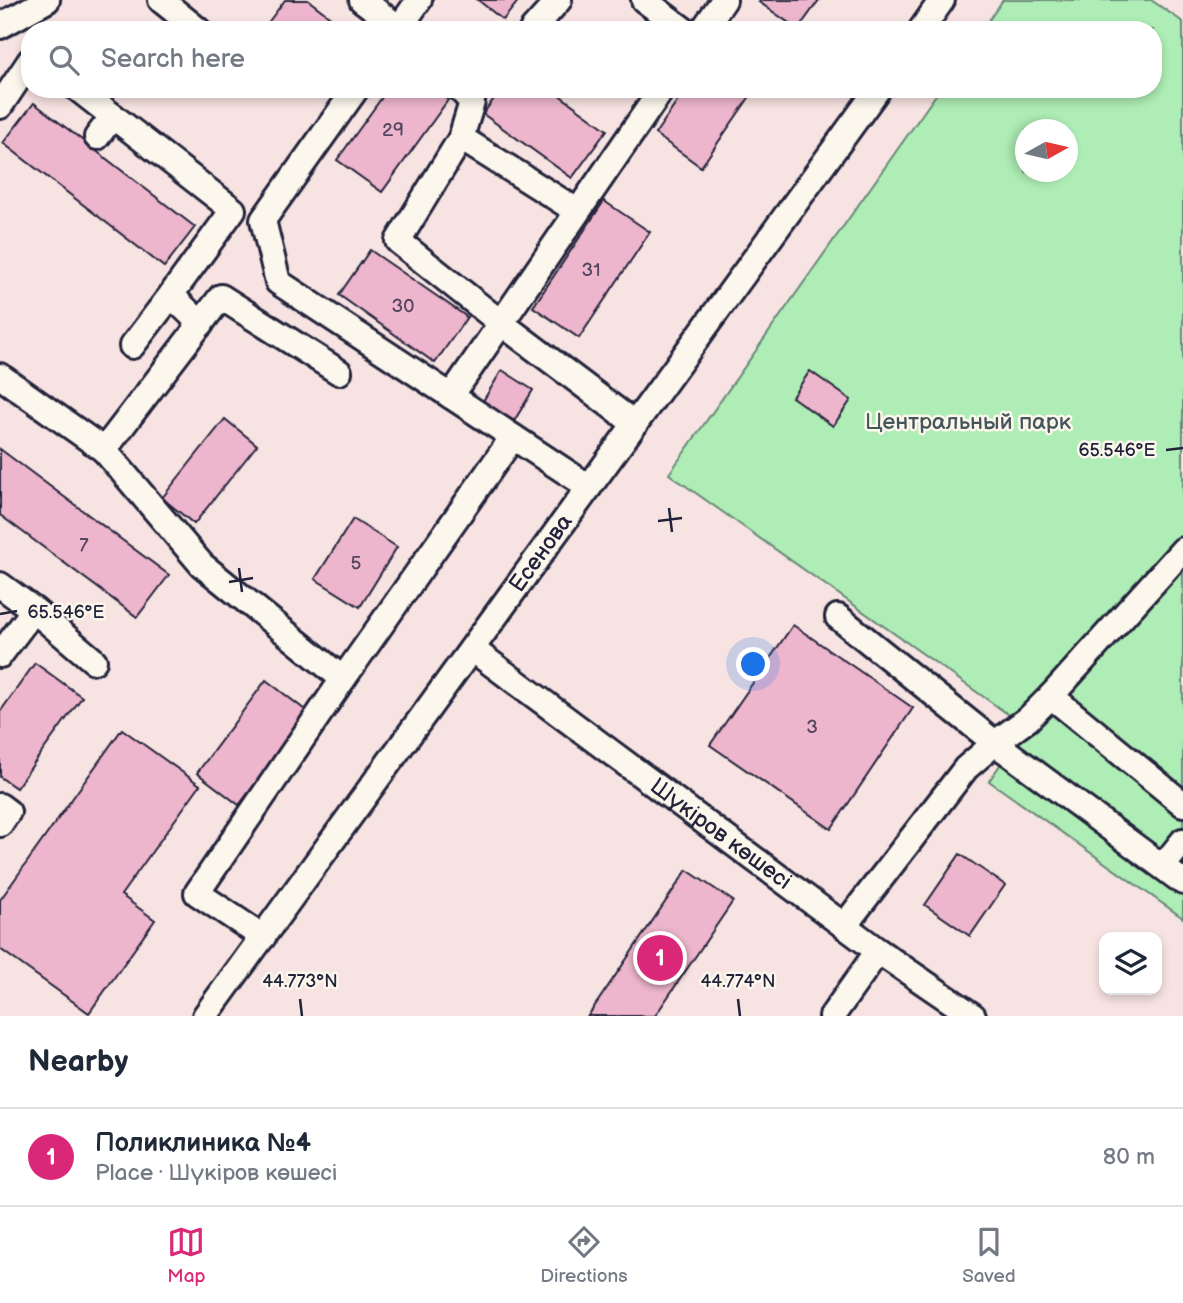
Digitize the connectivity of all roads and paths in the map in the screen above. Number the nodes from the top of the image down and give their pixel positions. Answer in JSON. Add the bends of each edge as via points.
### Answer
{"nodes":[{"id":1,"x":47,"y":0,"type":"edge"},
{"id":2,"x":161,"y":0,"type":"edge"},
{"id":3,"x":362,"y":0,"type":"edge"},
{"id":4,"x":419,"y":0,"type":"edge"},
{"id":5,"x":559,"y":0,"type":"edge"},
{"id":6,"x":644,"y":0,"type":"edge"},
{"id":7,"x":724,"y":0,"type":"edge"},
{"id":8,"x":942,"y":0,"type":"edge"},
{"id":9,"x":187,"y":21,"type":"edge"},
{"id":10,"x":390,"y":21,"type":"edge"},
{"id":11,"x":405,"y":21,"type":"edge"},
{"id":12,"x":540,"y":21,"type":"edge"},
{"id":13,"x":672,"y":21,"type":"edge"},
{"id":14,"x":709,"y":21,"type":"edge"},
{"id":15,"x":927,"y":21,"type":"edge"},
{"id":16,"x":0,"y":26,"type":"edge"},
{"id":17,"x":21,"y":74,"type":"edge"},
{"id":18,"x":90,"y":98,"type":"edge"},
{"id":19,"x":350,"y":98,"type":"edge"},
{"id":20,"x":468,"y":98,"type":"edge"},
{"id":21,"x":656,"y":98,"type":"edge"},
{"id":22,"x":871,"y":98,"type":"edge"},
{"id":23,"x":0,"y":106,"type":"edge"},
{"id":24,"x":113,"y":116,"type":"junction"},
{"id":25,"x":97,"y":137,"type":"dead end"},
{"id":26,"x":461,"y":138,"type":"junction"},
{"id":27,"x":578,"y":211,"type":"junction"},
{"id":28,"x":171,"y":295,"type":"junction"},
{"id":29,"x":501,"y":323,"type":"junction"},
{"id":30,"x":201,"y":324,"type":"junction"},
{"id":31,"x":132,"y":346,"type":"dead end"},
{"id":32,"x":339,"y":372,"type":"dead end"},
{"id":33,"x":0,"y":376,"type":"edge"},
{"id":34,"x":450,"y":396,"type":"junction"},
{"id":35,"x":635,"y":424,"type":"junction"},
{"id":36,"x":513,"y":437,"type":"junction"},
{"id":37,"x":104,"y":450,"type":"junction"},
{"id":38,"x":589,"y":487,"type":"junction"},
{"id":39,"x":1183,"y":550,"type":"edge"},
{"id":40,"x":0,"y":585,"type":"edge"},
{"id":41,"x":34,"y":610,"type":"junction"},
{"id":42,"x":838,"y":617,"type":"dead end"},
{"id":43,"x":472,"y":649,"type":"junction"},
{"id":44,"x":0,"y":655,"type":"edge"},
{"id":45,"x":94,"y":661,"type":"dead end"},
{"id":46,"x":343,"y":680,"type":"junction"},
{"id":47,"x":1051,"y":696,"type":"junction"},
{"id":48,"x":995,"y":743,"type":"junction"},
{"id":49,"x":1183,"y":804,"type":"edge"},
{"id":50,"x":0,"y":806,"type":"edge"},
{"id":51,"x":0,"y":824,"type":"edge"},
{"id":52,"x":1183,"y":841,"type":"edge"},
{"id":53,"x":1163,"y":866,"type":"junction"},
{"id":54,"x":1183,"y":882,"type":"edge"},
{"id":55,"x":844,"y":926,"type":"junction"},
{"id":56,"x":263,"y":937,"type":"junction"},
{"id":57,"x":878,"y":951,"type":"junction"},
{"id":58,"x":205,"y":1016,"type":"edge"},
{"id":59,"x":832,"y":1016,"type":"edge"},
{"id":60,"x":973,"y":1016,"type":"edge"}],
"edges":[{"from":1,"to":16,"type":"street"},
{"from":2,"to":9,"type":"street"},
{"from":3,"to":10,"type":"street"},
{"from":4,"to":11,"type":"street"},
{"from":5,"to":12,"type":"street"},
{"from":6,"to":13,"type":"street"},
{"from":7,"to":14,"type":"street"},
{"from":8,"to":15,"type":"street"},
{"from":17,"to":23,"type":"street"},
{"from":18,"to":24,"type":"street"},
{"from":19,"to":34,"type":"street","via":[[262,220],[278,282]]},
{"from":20,"to":26,"type":"street","via":[[472,102]]},
{"from":21,"to":27,"type":"street"},
{"from":22,"to":35,"type":"street","name":"Есенова"},
{"from":24,"to":25,"type":"street"},
{"from":24,"to":28,"type":"street","via":[[233,210]]},
{"from":26,"to":27,"type":"street"},
{"from":26,"to":29,"type":"street","via":[[398,241]]},
{"from":27,"to":29,"type":"street"},
{"from":28,"to":30,"type":"street"},
{"from":28,"to":31,"type":"street"},
{"from":29,"to":34,"type":"street"},
{"from":29,"to":35,"type":"street"},
{"from":30,"to":32,"type":"street","via":[[221,297]]},
{"from":30,"to":37,"type":"street"},
{"from":33,"to":37,"type":"street"},
{"from":34,"to":36,"type":"street"},
{"from":35,"to":38,"type":"street","name":"Есенова"},
{"from":36,"to":38,"type":"street"},
{"from":36,"to":46,"type":"street"},
{"from":37,"to":46,"type":"street","via":[[202,565]]},
{"from":38,"to":43,"type":"street","name":"Есенова"},
{"from":39,"to":47,"type":"street"},
{"from":40,"to":41,"type":"street"},
{"from":41,"to":44,"type":"street"},
{"from":41,"to":45,"type":"street"},
{"from":42,"to":48,"type":"street"},
{"from":43,"to":55,"type":"street","name":"Шүкіров көшесі"},
{"from":43,"to":56,"type":"street","name":"Есенова"},
{"from":46,"to":56,"type":"street","via":[[197,892]]},
{"from":47,"to":48,"type":"street"},
{"from":47,"to":49,"type":"street"},
{"from":48,"to":53,"type":"street"},
{"from":48,"to":55,"type":"street","via":[[967,768]]},
{"from":50,"to":51,"type":"street","via":[[8,812]]},
{"from":52,"to":53,"type":"street"},
{"from":53,"to":54,"type":"street"},
{"from":55,"to":57,"type":"street","name":"Шүкіров көшесі"},
{"from":56,"to":58,"type":"street","name":"Есенова"},
{"from":57,"to":59,"type":"street"},
{"from":57,"to":60,"type":"street","name":"Шүкіров көшесі"}]}
